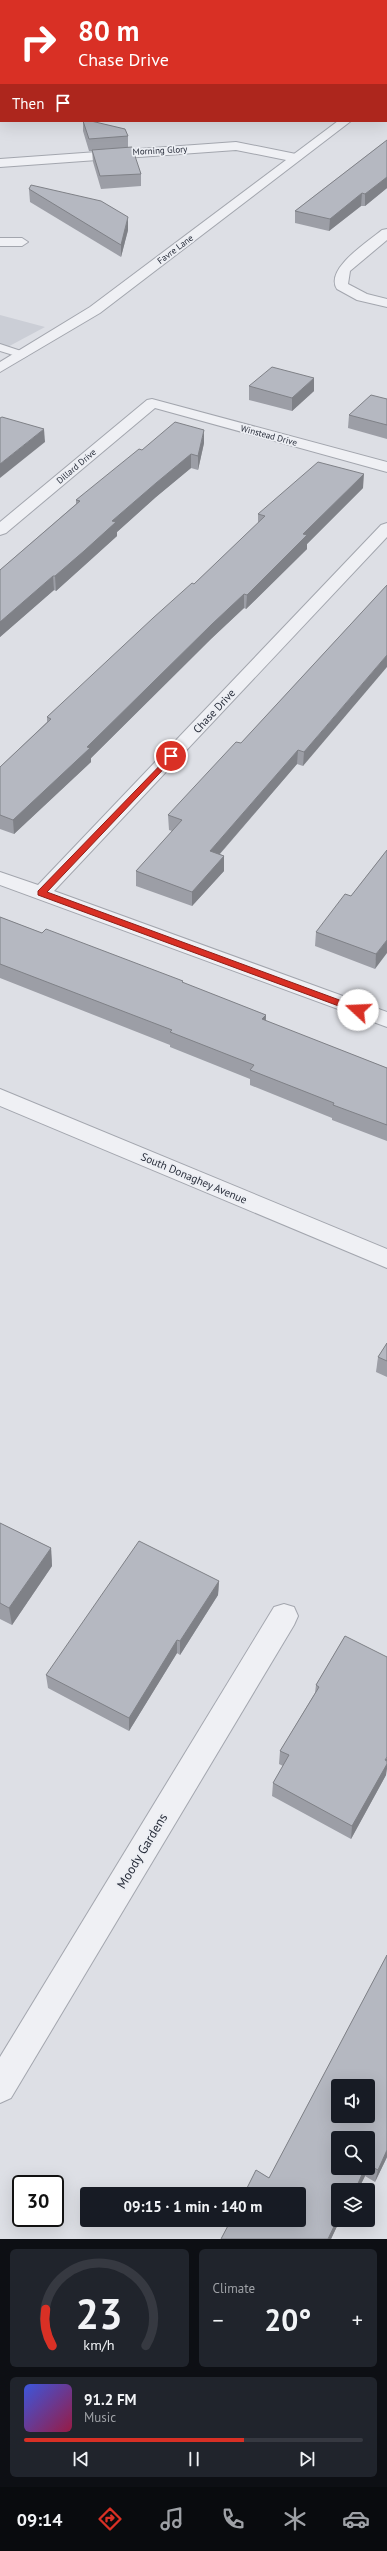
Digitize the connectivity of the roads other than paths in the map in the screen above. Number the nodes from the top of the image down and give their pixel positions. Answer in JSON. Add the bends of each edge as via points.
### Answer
{"nodes":[{"id":1,"x":344,"y":122,"type":"edge"},
{"id":2,"x":296,"y":158,"type":"junction"},
{"id":3,"x":0,"y":163,"type":"edge"},
{"id":4,"x":387,"y":233,"type":"edge"},
{"id":5,"x":0,"y":242,"type":"edge"},
{"id":6,"x":22,"y":242,"type":"dead end"},
{"id":7,"x":387,"y":303,"type":"edge"},
{"id":8,"x":0,"y":347,"type":"edge"},
{"id":9,"x":23,"y":355,"type":"junction"},
{"id":10,"x":0,"y":368,"type":"edge"},
{"id":11,"x":152,"y":403,"type":"joint"},
{"id":12,"x":387,"y":467,"type":"edge"},
{"id":13,"x":387,"y":528,"type":"edge"},
{"id":14,"x":0,"y":530,"type":"edge"},
{"id":15,"x":0,"y":878,"type":"edge"},
{"id":16,"x":41,"y":893,"type":"junction"},
{"id":17,"x":387,"y":1020,"type":"edge"},
{"id":18,"x":0,"y":1097,"type":"edge"},
{"id":19,"x":387,"y":1259,"type":"edge"},
{"id":20,"x":284,"y":1616,"type":"dead end"},
{"id":21,"x":0,"y":2087,"type":"edge"}],
"edges":[{"from":1,"to":2,"type":"street","name":"Favre Lane"},
{"from":2,"to":3,"type":"street","name":"Morning Glory","via":[[236,146]]},
{"from":2,"to":9,"type":"street","name":"Favre Lane","via":[[95,310]]},
{"from":4,"to":7,"type":"street","via":[[344,269],[341,277],[342,286],[362,297]]},
{"from":5,"to":6,"type":"street"},
{"from":8,"to":9,"type":"lane"},
{"from":9,"to":10,"type":"street","name":"Favre Lane"},
{"from":11,"to":12,"type":"street","name":"Winstead Drive"},
{"from":11,"to":14,"type":"street","name":"Dillard Drive"},
{"from":13,"to":16,"type":"street","name":"Chase Drive"},
{"from":15,"to":16,"type":"street"},
{"from":16,"to":17,"type":"street"},
{"from":18,"to":19,"type":"street","name":"South Donaghey Avenue"},
{"from":20,"to":21,"type":"street","name":"Moody Gardens"}]}
